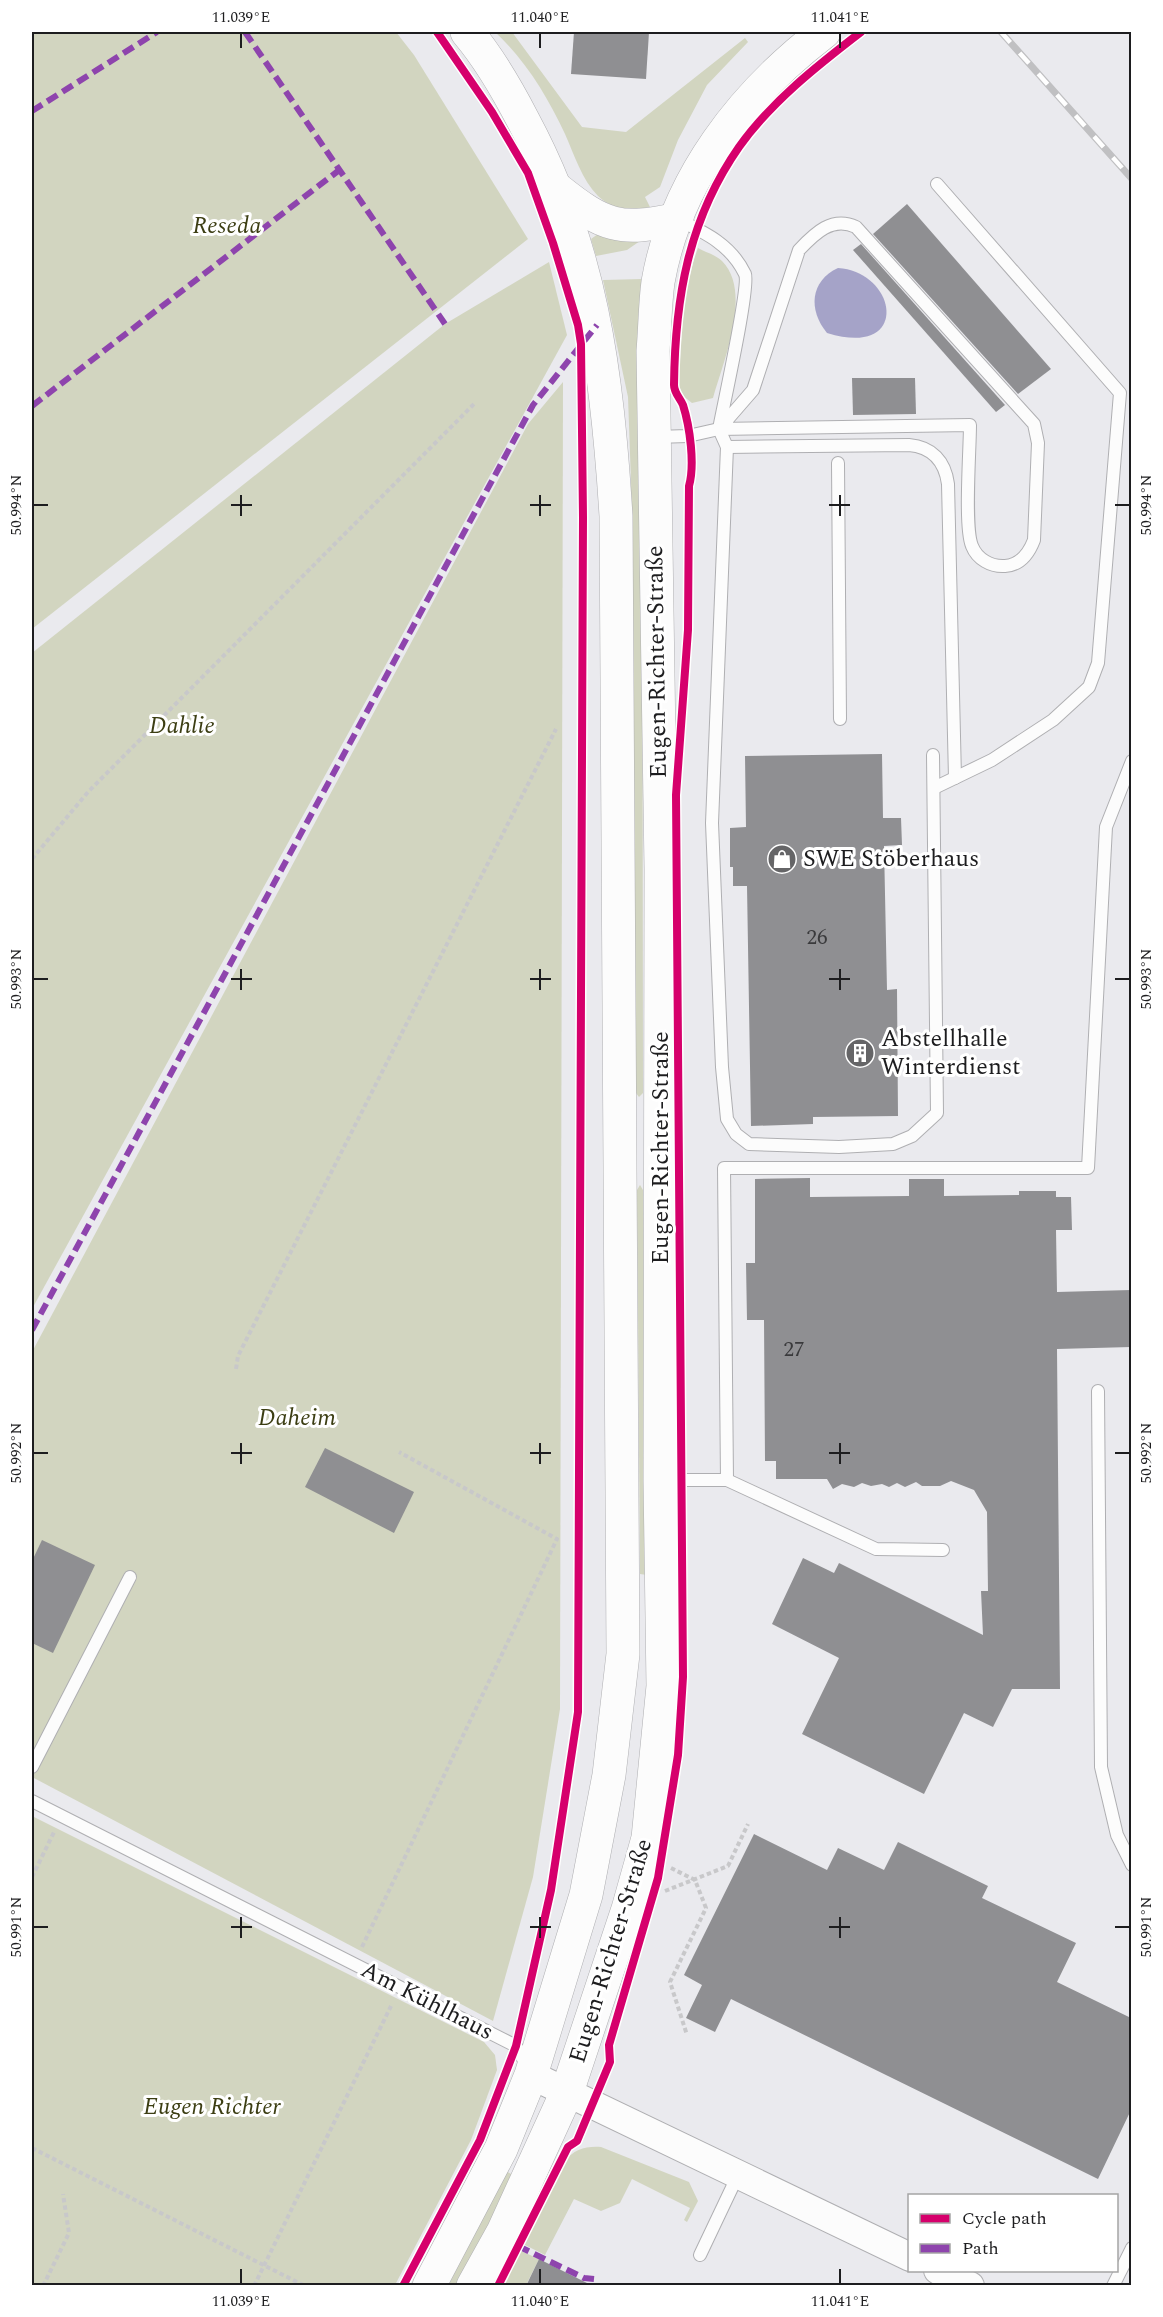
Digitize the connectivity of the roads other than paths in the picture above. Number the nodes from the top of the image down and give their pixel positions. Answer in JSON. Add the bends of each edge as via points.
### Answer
{"nodes":[{"id":1,"x":467,"y":32,"type":"edge"},
{"id":2,"x":824,"y":32,"type":"edge"},
{"id":3,"x":937,"y":184,"type":"dead end"},
{"id":4,"x":558,"y":190,"type":"junction"},
{"id":5,"x":676,"y":219,"type":"junction"},
{"id":6,"x":1120,"y":393,"type":"junction"},
{"id":7,"x":1131,"y":403,"type":"edge"},
{"id":8,"x":719,"y":429,"type":"junction"},
{"id":9,"x":655,"y":437,"type":"junction"},
{"id":10,"x":727,"y":447,"type":"junction"},
{"id":11,"x":838,"y":463,"type":"dead end"},
{"id":12,"x":840,"y":719,"type":"dead end"},
{"id":13,"x":933,"y":755,"type":"dead end"},
{"id":14,"x":1131,"y":761,"type":"edge"},
{"id":15,"x":955,"y":778,"type":"junction"},
{"id":16,"x":934,"y":788,"type":"junction"},
{"id":17,"x":1098,"y":1391,"type":"dead end"},
{"id":18,"x":660,"y":1480,"type":"junction"},
{"id":19,"x":727,"y":1480,"type":"junction"},
{"id":20,"x":943,"y":1550,"type":"dead end"},
{"id":21,"x":130,"y":1577,"type":"dead end"},
{"id":22,"x":32,"y":1767,"type":"edge"},
{"id":23,"x":32,"y":1801,"type":"edge"},
{"id":24,"x":1131,"y":1865,"type":"edge"},
{"id":25,"x":531,"y":2075,"type":"junction"},
{"id":26,"x":567,"y":2092,"type":"junction"},
{"id":27,"x":738,"y":2175,"type":"junction"},
{"id":28,"x":1131,"y":2248,"type":"edge"},
{"id":29,"x":700,"y":2255,"type":"dead end"},
{"id":30,"x":908,"y":2258,"type":"edge"},
{"id":31,"x":940,"y":2272,"type":"edge"},
{"id":32,"x":429,"y":2286,"type":"edge"},
{"id":33,"x":473,"y":2286,"type":"edge"},
{"id":34,"x":970,"y":2286,"type":"edge"},
{"id":35,"x":1113,"y":2286,"type":"edge"}],
"edges":[{"from":1,"to":4,"type":"main road","name":"Eugen-Richter-Straße","via":[[506,88]]},
{"from":2,"to":5,"type":"main road","name":"Eugen-Richter-Straße","via":[[741,107],[695,178]]},
{"from":3,"to":6,"type":"lane"},
{"from":4,"to":5,"type":"main road","via":[[584,211],[626,227]]},
{"from":4,"to":25,"type":"main road","name":"Eugen-Richter-Straße","via":[[597,325],[610,421],[616,516],[623,1654],[609,1775],[586,1895]]},
{"from":5,"to":8,"type":"lane","via":[[726,245],[747,277]]},
{"from":5,"to":9,"type":"main road","name":"Eugen-Richter-Straße","via":[[658,282],[653,351]]},
{"from":6,"to":7,"type":"lane"},
{"from":6,"to":15,"type":"lane","via":[[1098,663],[1089,687],[1053,720],[992,760]]},
{"from":8,"to":8,"type":"lane","via":[[970,425],[971,544],[984,561],[1005,566],[1015,564],[1030,550],[1034,540],[1038,443],[1034,424],[856,227],[845,222],[829,225],[799,250],[753,390]]},
{"from":8,"to":9,"type":"lane","via":[[688,436]]},
{"from":8,"to":10,"type":"lane"},
{"from":9,"to":18,"type":"main road","name":"Eugen-Richter-Straße","via":[[661,869]]},
{"from":10,"to":15,"type":"lane","via":[[909,445],[929,450],[943,464],[948,484]]},
{"from":10,"to":16,"type":"lane","via":[[712,823],[715,923],[727,1119],[735,1134],[749,1144],[893,1144],[912,1136],[937,1113]]},
{"from":11,"to":12,"type":"lane"},
{"from":13,"to":16,"type":"lane"},
{"from":14,"to":19,"type":"lane","via":[[1106,828],[1088,1168],[724,1168]]},
{"from":15,"to":16,"type":"lane"},
{"from":17,"to":24,"type":"lane","via":[[1101,1767],[1117,1835]]},
{"from":18,"to":19,"type":"lane"},
{"from":18,"to":26,"type":"main road","name":"Eugen-Richter-Straße","via":[[663,1686],[648,1838]]},
{"from":19,"to":20,"type":"lane","via":[[876,1549]]},
{"from":21,"to":22,"type":"lane"},
{"from":23,"to":25,"type":"lane","name":"Am Kühlhaus","via":[[516,2046]]},
{"from":25,"to":26,"type":"street"},
{"from":25,"to":32,"type":"main road","name":"Eugen-Richter-Straße","via":[[501,2149]]},
{"from":26,"to":27,"type":"street"},
{"from":26,"to":33,"type":"main road","name":"Eugen-Richter-Straße","via":[[503,2232]]},
{"from":27,"to":29,"type":"lane"},
{"from":27,"to":30,"type":"street"},
{"from":28,"to":35,"type":"lane"},
{"from":31,"to":34,"type":"street"}]}
